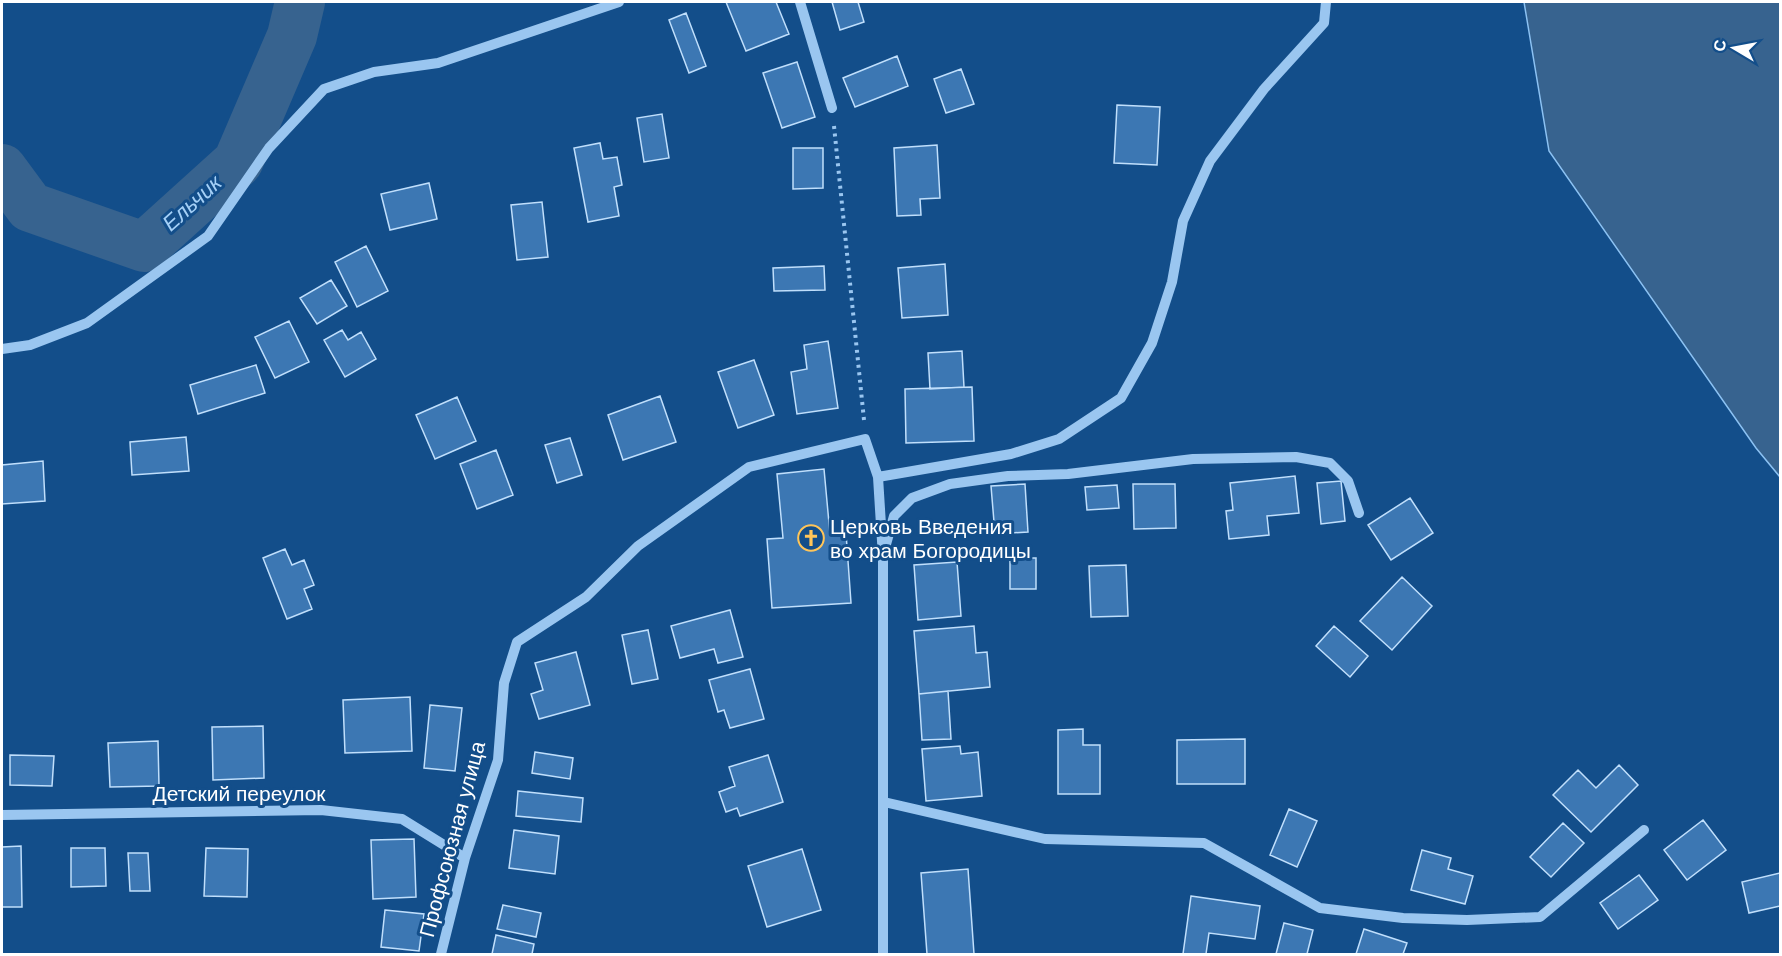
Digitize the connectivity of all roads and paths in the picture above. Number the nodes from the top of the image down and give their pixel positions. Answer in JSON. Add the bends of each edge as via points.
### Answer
{"nodes":[{"id":1,"x":619,"y":2,"type":"edge"},
{"id":2,"x":800,"y":2,"type":"edge"},
{"id":3,"x":1326,"y":2,"type":"edge"},
{"id":4,"x":832,"y":108,"type":"joint"},
{"id":5,"x":2,"y":349,"type":"edge"},
{"id":6,"x":865,"y":439,"type":"junction"},
{"id":7,"x":878,"y":477,"type":"junction"},
{"id":8,"x":1359,"y":513,"type":"dead end"},
{"id":9,"x":883,"y":557,"type":"junction"},
{"id":10,"x":884,"y":802,"type":"junction"},
{"id":11,"x":2,"y":815,"type":"edge"},
{"id":12,"x":1644,"y":830,"type":"dead end"},
{"id":13,"x":465,"y":858,"type":"junction"},
{"id":14,"x":441,"y":954,"type":"edge"},
{"id":15,"x":883,"y":954,"type":"edge"}],
"edges":[{"from":1,"to":5,"type":"street","via":[[438,63],[374,72],[324,89],[270,148],[208,236],[87,323],[30,345]]},
{"from":2,"to":4,"type":"street"},
{"from":3,"to":7,"type":"street","via":[[1324,23],[1264,89],[1210,161],[1183,221],[1172,282],[1152,343],[1121,398],[1059,439],[1011,454]]},
{"from":4,"to":6,"type":"path"},
{"from":6,"to":7,"type":"street"},
{"from":6,"to":13,"type":"street","name":"Профсоюзная улица","via":[[748,467],[638,546],[586,597],[517,642],[504,683],[498,760]]},
{"from":7,"to":9,"type":"street"},
{"from":8,"to":9,"type":"street","via":[[1348,481],[1330,463],[1296,457],[1193,459],[1068,474],[1008,476],[950,484],[912,498],[894,516]]},
{"from":9,"to":10,"type":"street"},
{"from":10,"to":12,"type":"street","via":[[1045,839],[1204,843],[1320,908],[1446,919],[1540,916]]},
{"from":10,"to":15,"type":"street"},
{"from":11,"to":13,"type":"street","name":"Детский переулок","via":[[321,810],[402,819]]},
{"from":13,"to":14,"type":"street","name":"Профсоюзная улица"}]}
